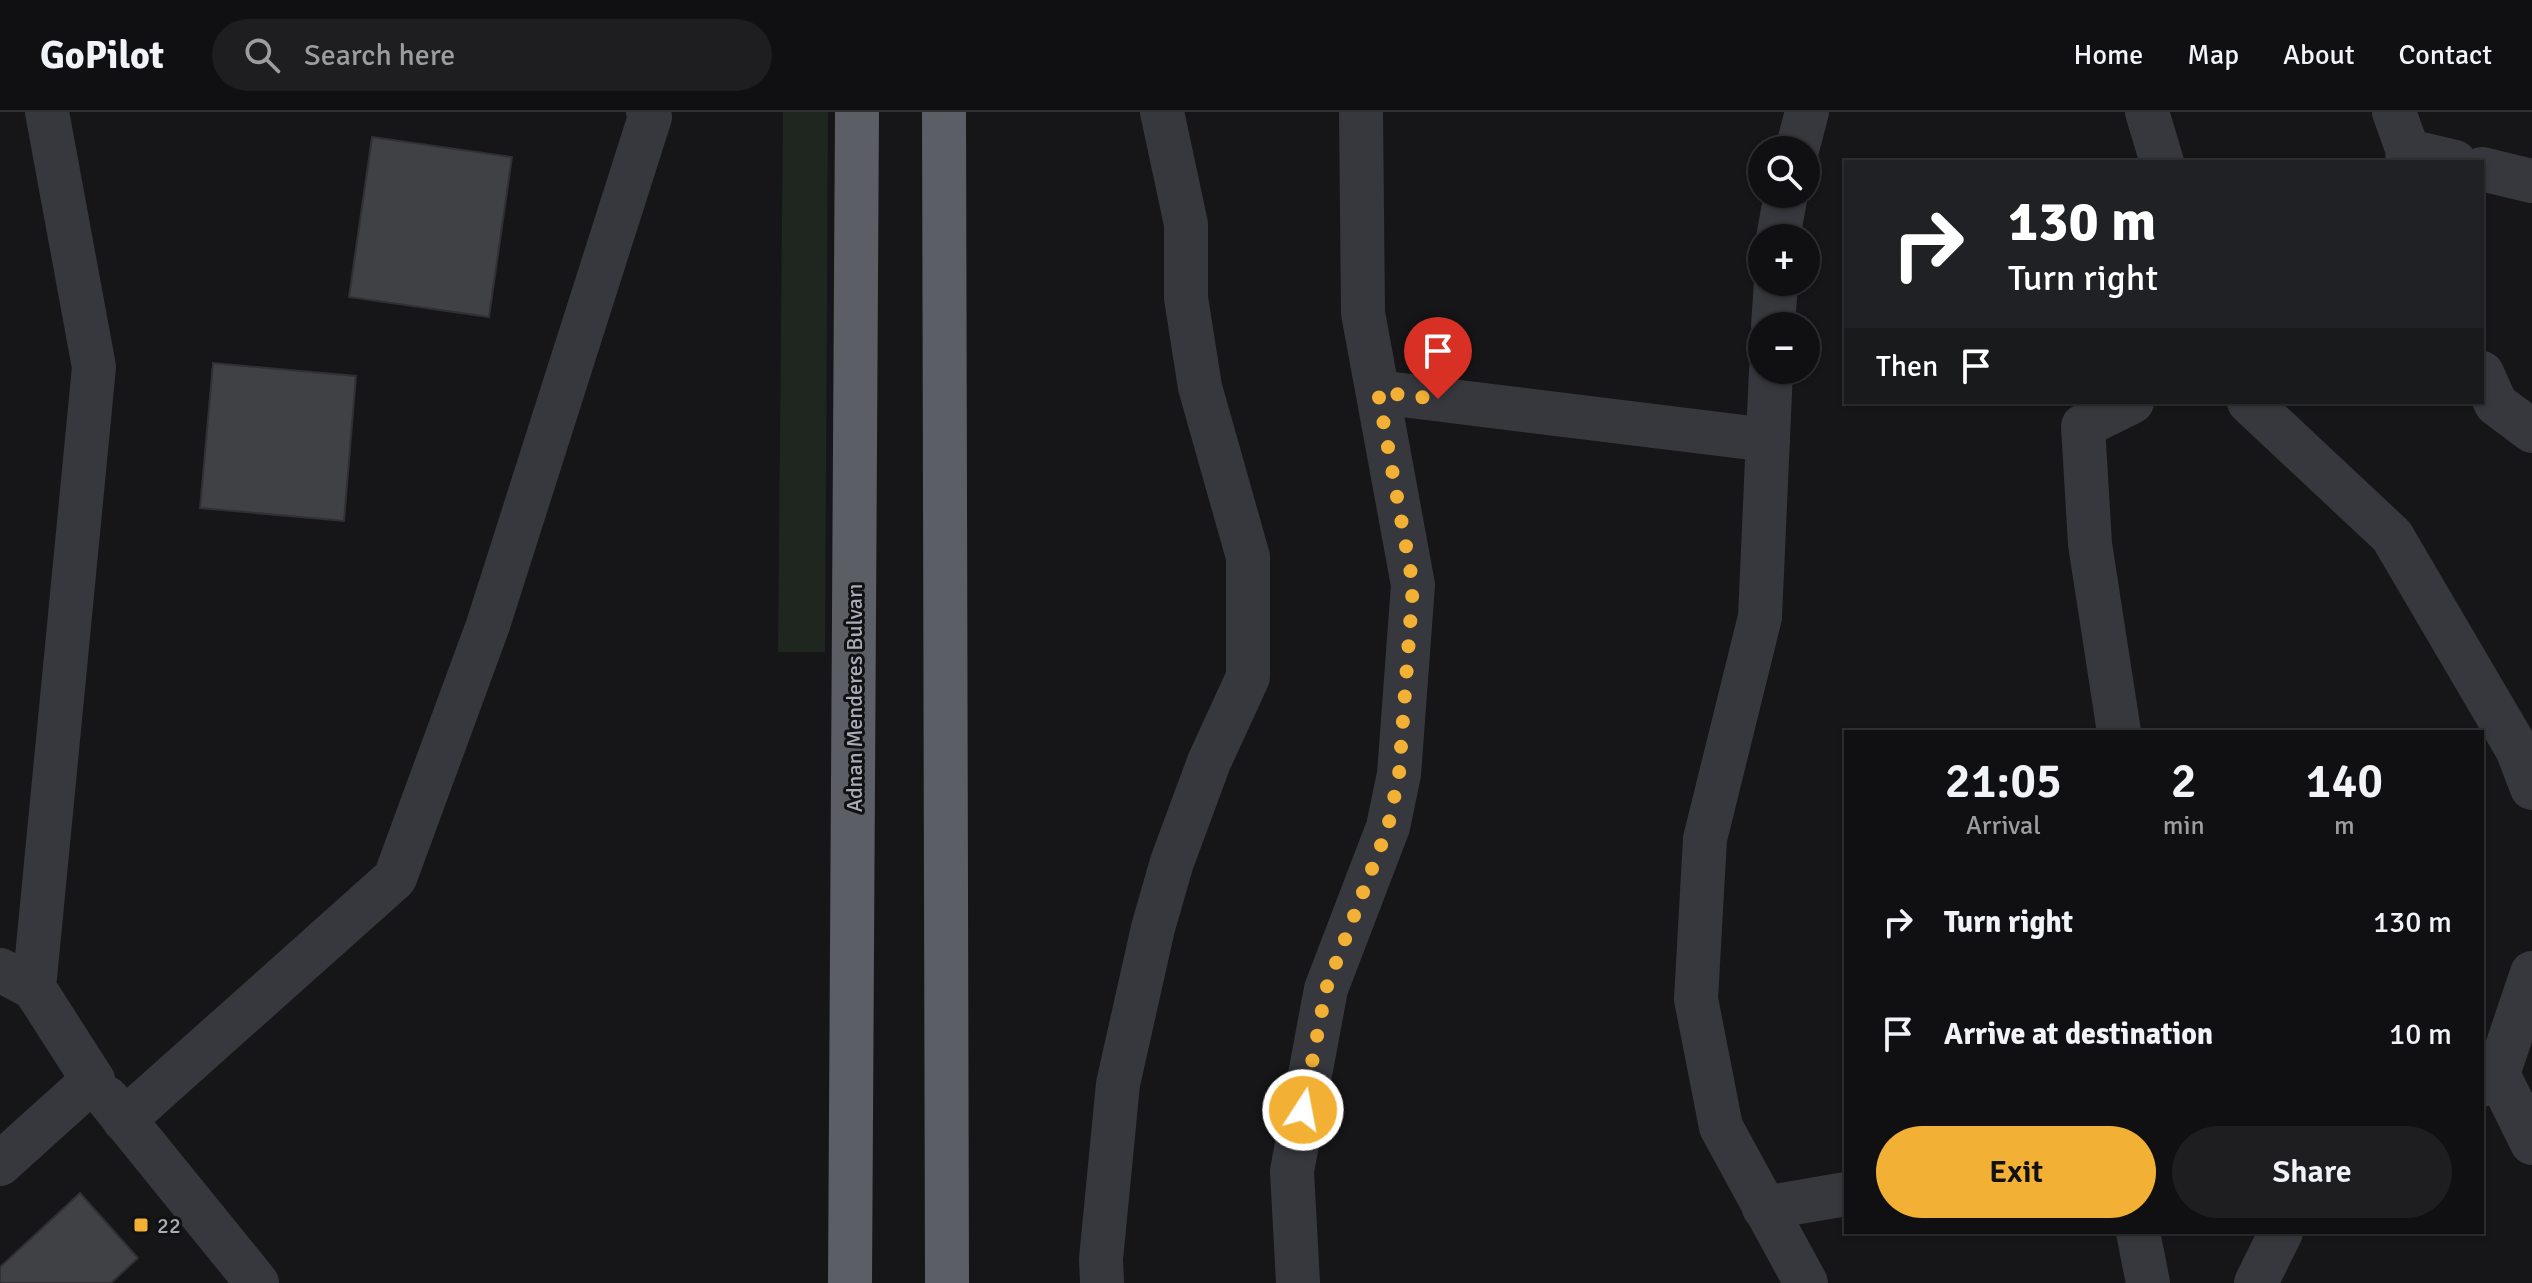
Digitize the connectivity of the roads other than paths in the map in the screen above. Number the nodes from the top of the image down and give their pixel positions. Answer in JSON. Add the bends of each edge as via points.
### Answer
{"nodes":[{"id":1,"x":47,"y":112,"type":"edge"},
{"id":2,"x":648,"y":112,"type":"edge"},
{"id":3,"x":857,"y":112,"type":"edge"},
{"id":4,"x":944,"y":112,"type":"edge"},
{"id":5,"x":1162,"y":112,"type":"edge"},
{"id":6,"x":1361,"y":112,"type":"edge"},
{"id":7,"x":1807,"y":112,"type":"edge"},
{"id":8,"x":2147,"y":112,"type":"edge"},
{"id":9,"x":1801,"y":136,"type":"edge"},
{"id":10,"x":2403,"y":142,"type":"edge"},
{"id":11,"x":2161,"y":160,"type":"edge"},
{"id":12,"x":2450,"y":160,"type":"edge"},
{"id":13,"x":2484,"y":169,"type":"edge"},
{"id":14,"x":2532,"y":181,"type":"edge"},
{"id":15,"x":2484,"y":377,"type":"edge"},
{"id":16,"x":1770,"y":384,"type":"edge"},
{"id":17,"x":1378,"y":392,"type":"junction"},
{"id":18,"x":2128,"y":404,"type":"edge"},
{"id":19,"x":2251,"y":404,"type":"edge"},
{"id":20,"x":2532,"y":431,"type":"edge"},
{"id":21,"x":1768,"y":440,"type":"junction"},
{"id":22,"x":2119,"y":730,"type":"edge"},
{"id":23,"x":2532,"y":788,"type":"edge"},
{"id":24,"x":2532,"y":973,"type":"edge"},
{"id":25,"x":17,"y":979,"type":"edge"},
{"id":26,"x":93,"y":1080,"type":"junction"},
{"id":27,"x":2490,"y":1080,"type":"edge"},
{"id":28,"x":124,"y":1120,"type":"junction"},
{"id":29,"x":2532,"y":1143,"type":"edge"},
{"id":30,"x":0,"y":1164,"type":"edge"},
{"id":31,"x":1844,"y":1194,"type":"edge"},
{"id":32,"x":1764,"y":1208,"type":"junction"},
{"id":33,"x":2138,"y":1234,"type":"edge"},
{"id":34,"x":2280,"y":1234,"type":"edge"},
{"id":35,"x":257,"y":1283,"type":"edge"},
{"id":36,"x":850,"y":1283,"type":"edge"},
{"id":37,"x":947,"y":1283,"type":"edge"},
{"id":38,"x":1102,"y":1283,"type":"edge"},
{"id":39,"x":1298,"y":1283,"type":"edge"},
{"id":40,"x":1806,"y":1283,"type":"edge"},
{"id":41,"x":2148,"y":1283,"type":"edge"},
{"id":42,"x":2256,"y":1283,"type":"edge"}],
"edges":[{"from":1,"to":25,"type":"street","via":[[94,367]]},
{"from":2,"to":28,"type":"street","via":[[488,625],[395,878]]},
{"from":3,"to":36,"type":"highway","name":"Adnan Menderes Bulvarı"},
{"from":4,"to":37,"type":"highway"},
{"from":5,"to":38,"type":"street","via":[[1186,224],[1186,298],[1200,387],[1248,557],[1248,677],[1209,762],[1153,928],[1118,1084]]},
{"from":6,"to":17,"type":"street","via":[[1363,313]]},
{"from":7,"to":9,"type":"street"},
{"from":8,"to":11,"type":"street"},
{"from":10,"to":12,"type":"street"},
{"from":13,"to":14,"type":"street"},
{"from":15,"to":20,"type":"street","via":[[2496,404]]},
{"from":16,"to":21,"type":"street"},
{"from":17,"to":21,"type":"street"},
{"from":17,"to":39,"type":"street","via":[[1413,585],[1399,774],[1388,827],[1326,989],[1292,1171]]},
{"from":18,"to":22,"type":"street","via":[[2083,426],[2090,544]]},
{"from":19,"to":23,"type":"street","via":[[2392,536],[2517,749]]},
{"from":21,"to":32,"type":"street","via":[[1760,617],[1705,839],[1696,999],[1721,1127]]},
{"from":24,"to":27,"type":"street"},
{"from":25,"to":26,"type":"street"},
{"from":26,"to":28,"type":"street"},
{"from":26,"to":30,"type":"street"},
{"from":27,"to":29,"type":"street"},
{"from":28,"to":35,"type":"street"},
{"from":31,"to":32,"type":"street"},
{"from":32,"to":40,"type":"street"},
{"from":33,"to":41,"type":"street"},
{"from":34,"to":42,"type":"street"}]}
